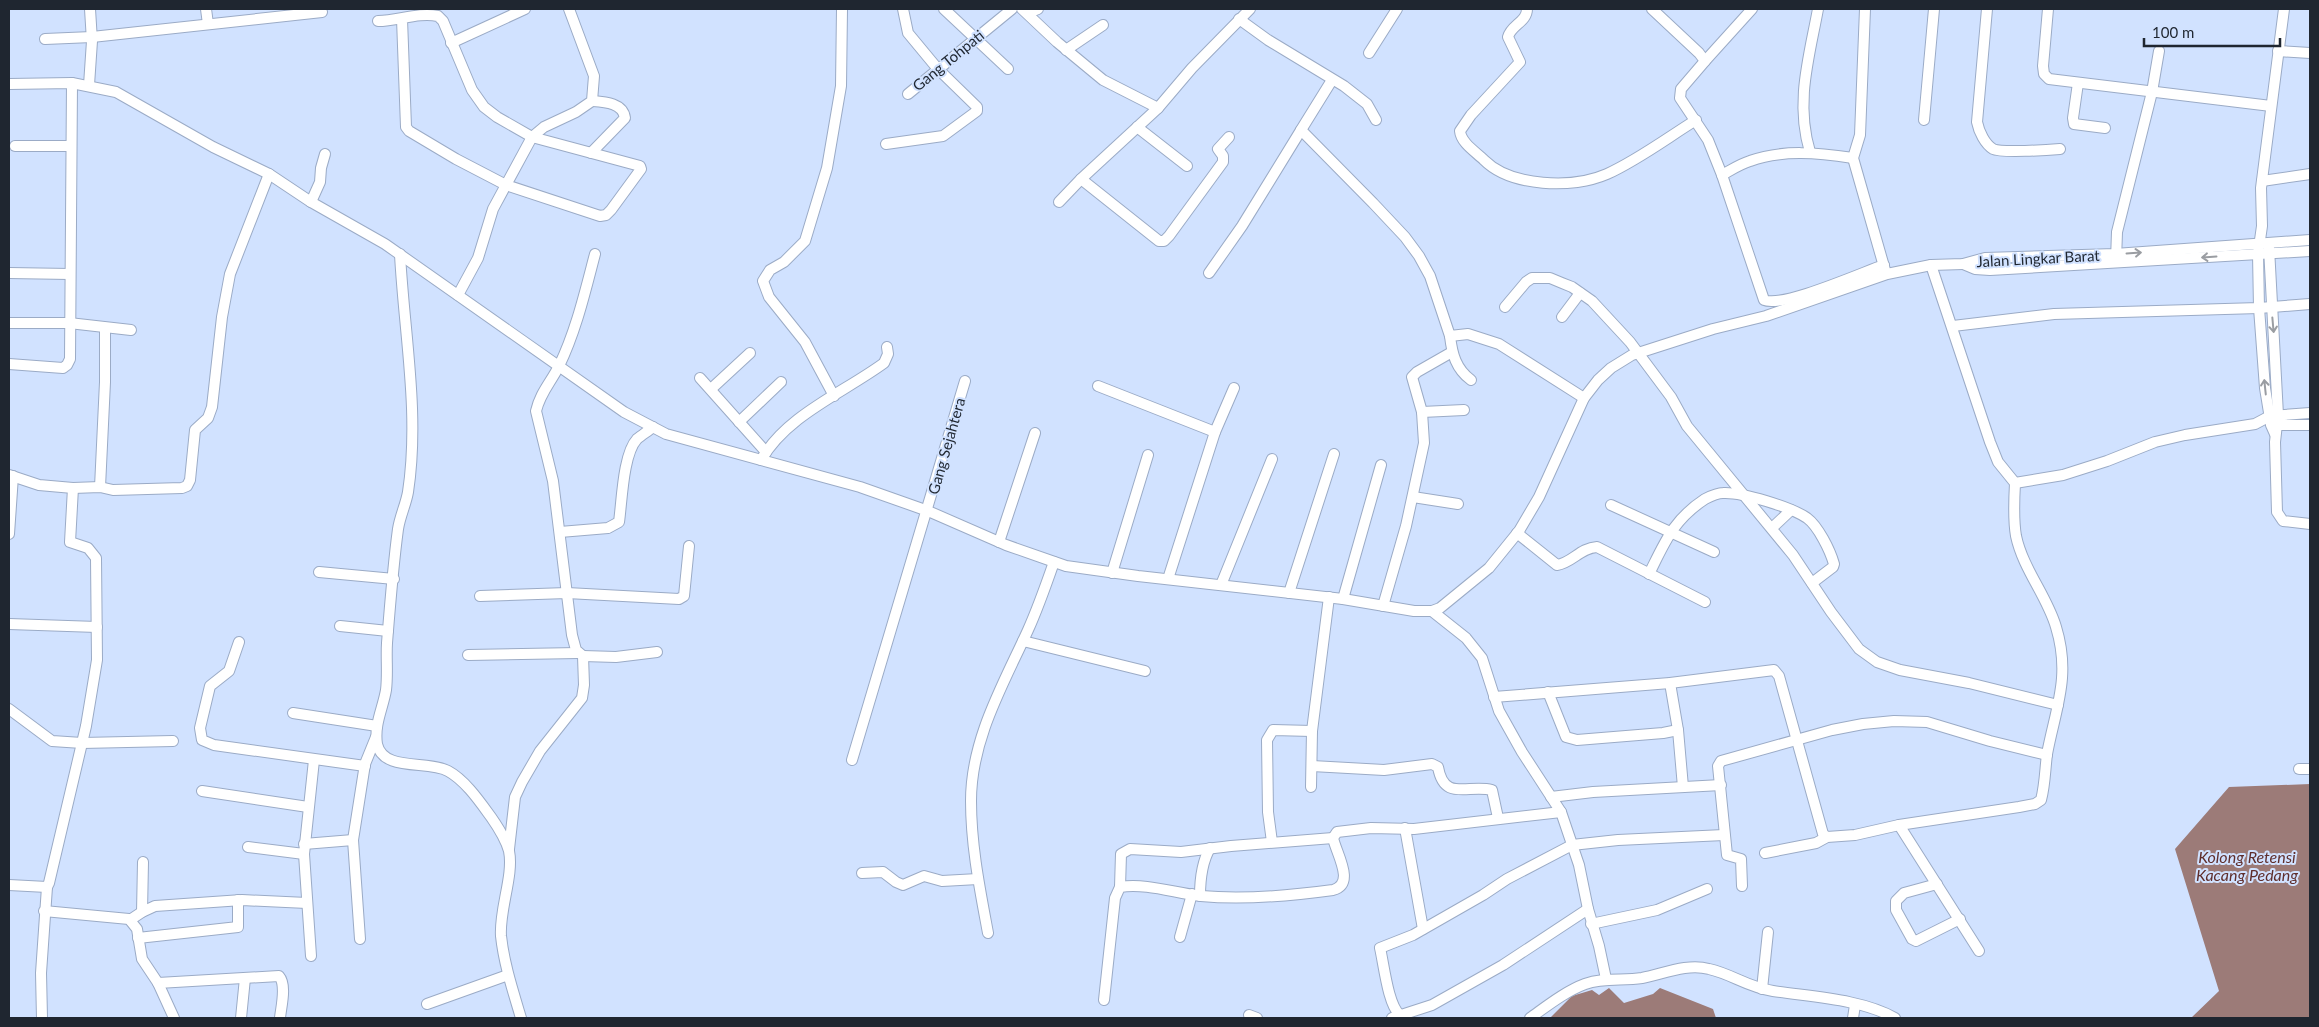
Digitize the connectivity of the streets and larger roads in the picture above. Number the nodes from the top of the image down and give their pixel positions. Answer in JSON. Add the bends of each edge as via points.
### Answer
{"nodes":[{"id":1,"x":90,"y":9,"type":"edge"},
{"id":2,"x":206,"y":9,"type":"edge"},
{"id":3,"x":525,"y":9,"type":"edge"},
{"id":4,"x":569,"y":9,"type":"edge"},
{"id":5,"x":842,"y":9,"type":"edge"},
{"id":6,"x":903,"y":9,"type":"edge"},
{"id":7,"x":944,"y":9,"type":"edge"},
{"id":8,"x":1012,"y":9,"type":"edge"},
{"id":9,"x":1038,"y":9,"type":"edge"},
{"id":10,"x":1250,"y":9,"type":"edge"},
{"id":11,"x":1397,"y":9,"type":"edge"},
{"id":12,"x":1527,"y":9,"type":"edge"},
{"id":13,"x":1652,"y":9,"type":"edge"},
{"id":14,"x":1752,"y":9,"type":"edge"},
{"id":15,"x":1818,"y":9,"type":"edge"},
{"id":16,"x":1864,"y":9,"type":"edge"},
{"id":17,"x":1934,"y":9,"type":"edge"},
{"id":18,"x":1987,"y":9,"type":"edge"},
{"id":19,"x":2048,"y":9,"type":"edge"},
{"id":20,"x":2284,"y":9,"type":"edge"},
{"id":21,"x":1025,"y":11,"type":"edge"},
{"id":22,"x":322,"y":12,"type":"dead end"},
{"id":23,"x":402,"y":19,"type":"junction"},
{"id":24,"x":1240,"y":19,"type":"junction"},
{"id":25,"x":378,"y":21,"type":"dead end"},
{"id":26,"x":208,"y":24,"type":"junction"},
{"id":27,"x":1103,"y":25,"type":"dead end"},
{"id":28,"x":92,"y":37,"type":"junction"},
{"id":29,"x":974,"y":38,"type":"junction"},
{"id":30,"x":45,"y":39,"type":"dead end"},
{"id":31,"x":451,"y":43,"type":"junction"},
{"id":32,"x":1066,"y":50,"type":"junction"},
{"id":33,"x":2159,"y":51,"type":"dead end"},
{"id":34,"x":2278,"y":51,"type":"junction"},
{"id":35,"x":1369,"y":53,"type":"dead end"},
{"id":36,"x":2310,"y":53,"type":"edge"},
{"id":37,"x":1705,"y":61,"type":"junction"},
{"id":38,"x":937,"y":68,"type":"junction"},
{"id":39,"x":1008,"y":69,"type":"dead end"},
{"id":40,"x":1332,"y":80,"type":"junction"},
{"id":41,"x":72,"y":83,"type":"junction"},
{"id":42,"x":2078,"y":83,"type":"junction"},
{"id":43,"x":9,"y":84,"type":"edge"},
{"id":44,"x":89,"y":85,"type":"junction"},
{"id":45,"x":2152,"y":92,"type":"junction"},
{"id":46,"x":908,"y":94,"type":"dead end"},
{"id":47,"x":592,"y":101,"type":"junction"},
{"id":48,"x":2271,"y":106,"type":"junction"},
{"id":49,"x":1158,"y":108,"type":"junction"},
{"id":50,"x":1376,"y":120,"type":"dead end"},
{"id":51,"x":1696,"y":120,"type":"junction"},
{"id":52,"x":1924,"y":120,"type":"dead end"},
{"id":53,"x":1137,"y":127,"type":"junction"},
{"id":54,"x":2106,"y":128,"type":"dead end"},
{"id":55,"x":1301,"y":130,"type":"junction"},
{"id":56,"x":532,"y":137,"type":"junction"},
{"id":57,"x":1229,"y":137,"type":"dead end"},
{"id":58,"x":886,"y":144,"type":"dead end"},
{"id":59,"x":15,"y":146,"type":"dead end"},
{"id":60,"x":71,"y":146,"type":"junction"},
{"id":61,"x":2060,"y":150,"type":"dead end"},
{"id":62,"x":1810,"y":152,"type":"junction"},
{"id":63,"x":591,"y":153,"type":"junction"},
{"id":64,"x":326,"y":154,"type":"dead end"},
{"id":65,"x":1853,"y":158,"type":"junction"},
{"id":66,"x":1187,"y":166,"type":"dead end"},
{"id":67,"x":269,"y":174,"type":"junction"},
{"id":68,"x":2310,"y":174,"type":"edge"},
{"id":69,"x":1722,"y":175,"type":"junction"},
{"id":70,"x":1081,"y":178,"type":"junction"},
{"id":71,"x":2262,"y":181,"type":"junction"},
{"id":72,"x":506,"y":185,"type":"junction"},
{"id":73,"x":311,"y":202,"type":"junction"},
{"id":74,"x":1059,"y":202,"type":"dead end"},
{"id":75,"x":2310,"y":240,"type":"edge"},
{"id":76,"x":2264,"y":242,"type":"junction"},
{"id":77,"x":2310,"y":251,"type":"edge"},
{"id":78,"x":2270,"y":253,"type":"junction"},
{"id":79,"x":400,"y":254,"type":"junction"},
{"id":80,"x":595,"y":254,"type":"dead end"},
{"id":81,"x":2258,"y":254,"type":"junction"},
{"id":82,"x":2116,"y":259,"type":"junction"},
{"id":83,"x":1931,"y":265,"type":"junction"},
{"id":84,"x":1885,"y":270,"type":"junction"},
{"id":85,"x":1209,"y":273,"type":"dead end"},
{"id":86,"x":9,"y":274,"type":"edge"},
{"id":87,"x":70,"y":274,"type":"junction"},
{"id":88,"x":1580,"y":293,"type":"junction"},
{"id":89,"x":458,"y":295,"type":"junction"},
{"id":90,"x":2310,"y":304,"type":"edge"},
{"id":91,"x":1505,"y":307,"type":"dead end"},
{"id":92,"x":2271,"y":307,"type":"junction"},
{"id":93,"x":2259,"y":308,"type":"junction"},
{"id":94,"x":1562,"y":317,"type":"dead end"},
{"id":95,"x":9,"y":323,"type":"edge"},
{"id":96,"x":69,"y":323,"type":"junction"},
{"id":97,"x":1952,"y":326,"type":"junction"},
{"id":98,"x":105,"y":328,"type":"junction"},
{"id":99,"x":131,"y":330,"type":"dead end"},
{"id":100,"x":1450,"y":336,"type":"junction"},
{"id":101,"x":887,"y":347,"type":"dead end"},
{"id":102,"x":1452,"y":352,"type":"junction"},
{"id":103,"x":750,"y":353,"type":"dead end"},
{"id":104,"x":1638,"y":353,"type":"junction"},
{"id":105,"x":9,"y":364,"type":"edge"},
{"id":106,"x":559,"y":366,"type":"junction"},
{"id":107,"x":700,"y":378,"type":"dead end"},
{"id":108,"x":1470,"y":380,"type":"dead end"},
{"id":109,"x":965,"y":381,"type":"dead end"},
{"id":110,"x":781,"y":382,"type":"dead end"},
{"id":111,"x":1098,"y":386,"type":"dead end"},
{"id":112,"x":1234,"y":388,"type":"dead end"},
{"id":113,"x":711,"y":389,"type":"junction"},
{"id":114,"x":834,"y":396,"type":"junction"},
{"id":115,"x":1584,"y":398,"type":"junction"},
{"id":116,"x":1464,"y":410,"type":"dead end"},
{"id":117,"x":1422,"y":412,"type":"junction"},
{"id":118,"x":2310,"y":413,"type":"edge"},
{"id":119,"x":739,"y":422,"type":"junction"},
{"id":120,"x":2272,"y":423,"type":"junction"},
{"id":121,"x":2310,"y":425,"type":"edge"},
{"id":122,"x":653,"y":427,"type":"junction"},
{"id":123,"x":1214,"y":432,"type":"junction"},
{"id":124,"x":1034,"y":433,"type":"dead end"},
{"id":125,"x":1334,"y":454,"type":"dead end"},
{"id":126,"x":1148,"y":455,"type":"dead end"},
{"id":127,"x":764,"y":456,"type":"junction"},
{"id":128,"x":1272,"y":458,"type":"dead end"},
{"id":129,"x":1381,"y":465,"type":"dead end"},
{"id":130,"x":11,"y":475,"type":"edge"},
{"id":131,"x":2015,"y":483,"type":"junction"},
{"id":132,"x":100,"y":487,"type":"junction"},
{"id":133,"x":72,"y":488,"type":"junction"},
{"id":134,"x":1413,"y":496,"type":"junction"},
{"id":135,"x":1744,"y":496,"type":"junction"},
{"id":136,"x":1458,"y":504,"type":"dead end"},
{"id":137,"x":1611,"y":504,"type":"dead end"},
{"id":138,"x":1791,"y":510,"type":"junction"},
{"id":139,"x":928,"y":511,"type":"junction"},
{"id":140,"x":2310,"y":524,"type":"edge"},
{"id":141,"x":1772,"y":528,"type":"junction"},
{"id":142,"x":560,"y":532,"type":"junction"},
{"id":143,"x":1670,"y":532,"type":"junction"},
{"id":144,"x":1517,"y":533,"type":"junction"},
{"id":145,"x":9,"y":534,"type":"edge"},
{"id":146,"x":1000,"y":542,"type":"junction"},
{"id":147,"x":689,"y":546,"type":"dead end"},
{"id":148,"x":1714,"y":552,"type":"dead end"},
{"id":149,"x":1054,"y":562,"type":"junction"},
{"id":150,"x":319,"y":572,"type":"dead end"},
{"id":151,"x":1112,"y":573,"type":"junction"},
{"id":152,"x":1649,"y":574,"type":"junction"},
{"id":153,"x":394,"y":579,"type":"junction"},
{"id":154,"x":1168,"y":579,"type":"junction"},
{"id":155,"x":1812,"y":583,"type":"junction"},
{"id":156,"x":1221,"y":585,"type":"junction"},
{"id":157,"x":1288,"y":593,"type":"junction"},
{"id":158,"x":567,"y":594,"type":"junction"},
{"id":159,"x":480,"y":596,"type":"dead end"},
{"id":160,"x":1329,"y":597,"type":"junction"},
{"id":161,"x":1343,"y":599,"type":"junction"},
{"id":162,"x":1705,"y":602,"type":"dead end"},
{"id":163,"x":1383,"y":606,"type":"junction"},
{"id":164,"x":1432,"y":612,"type":"junction"},
{"id":165,"x":9,"y":624,"type":"edge"},
{"id":166,"x":340,"y":626,"type":"dead end"},
{"id":167,"x":97,"y":627,"type":"junction"},
{"id":168,"x":388,"y":631,"type":"junction"},
{"id":169,"x":1023,"y":641,"type":"junction"},
{"id":170,"x":239,"y":642,"type":"dead end"},
{"id":171,"x":657,"y":652,"type":"dead end"},
{"id":172,"x":580,"y":654,"type":"junction"},
{"id":173,"x":468,"y":655,"type":"dead end"},
{"id":174,"x":1145,"y":671,"type":"dead end"},
{"id":175,"x":1670,"y":683,"type":"junction"},
{"id":176,"x":1548,"y":692,"type":"junction"},
{"id":177,"x":1494,"y":697,"type":"junction"},
{"id":178,"x":2058,"y":705,"type":"junction"},
{"id":179,"x":9,"y":709,"type":"edge"},
{"id":180,"x":293,"y":713,"type":"dead end"},
{"id":181,"x":1678,"y":730,"type":"junction"},
{"id":182,"x":377,"y":731,"type":"junction"},
{"id":183,"x":1312,"y":731,"type":"junction"},
{"id":184,"x":1797,"y":739,"type":"junction"},
{"id":185,"x":173,"y":741,"type":"dead end"},
{"id":186,"x":82,"y":743,"type":"junction"},
{"id":187,"x":2047,"y":756,"type":"junction"},
{"id":188,"x":314,"y":760,"type":"junction"},
{"id":189,"x":852,"y":760,"type":"dead end"},
{"id":190,"x":365,"y":766,"type":"junction"},
{"id":191,"x":1312,"y":766,"type":"junction"},
{"id":192,"x":2299,"y":769,"type":"dead end"},
{"id":193,"x":2310,"y":769,"type":"edge"},
{"id":194,"x":1721,"y":785,"type":"junction"},
{"id":195,"x":1312,"y":787,"type":"dead end"},
{"id":196,"x":1683,"y":787,"type":"junction"},
{"id":197,"x":202,"y":791,"type":"dead end"},
{"id":198,"x":1551,"y":797,"type":"junction"},
{"id":199,"x":308,"y":807,"type":"junction"},
{"id":200,"x":1561,"y":812,"type":"junction"},
{"id":201,"x":1498,"y":818,"type":"junction"},
{"id":202,"x":1899,"y":825,"type":"junction"},
{"id":203,"x":1405,"y":828,"type":"junction"},
{"id":204,"x":1724,"y":835,"type":"junction"},
{"id":205,"x":1827,"y":837,"type":"junction"},
{"id":206,"x":1333,"y":838,"type":"junction"},
{"id":207,"x":354,"y":840,"type":"junction"},
{"id":208,"x":1272,"y":842,"type":"junction"},
{"id":209,"x":1572,"y":845,"type":"junction"},
{"id":210,"x":248,"y":847,"type":"dead end"},
{"id":211,"x":1210,"y":848,"type":"junction"},
{"id":212,"x":304,"y":849,"type":"junction"},
{"id":213,"x":509,"y":852,"type":"junction"},
{"id":214,"x":1765,"y":853,"type":"dead end"},
{"id":215,"x":143,"y":862,"type":"dead end"},
{"id":216,"x":862,"y":873,"type":"dead end"},
{"id":217,"x":978,"y":879,"type":"junction"},
{"id":218,"x":1936,"y":884,"type":"junction"},
{"id":219,"x":9,"y":885,"type":"edge"},
{"id":220,"x":1742,"y":886,"type":"dead end"},
{"id":221,"x":47,"y":887,"type":"junction"},
{"id":222,"x":1120,"y":887,"type":"junction"},
{"id":223,"x":1707,"y":889,"type":"dead end"},
{"id":224,"x":1196,"y":895,"type":"junction"},
{"id":225,"x":238,"y":900,"type":"junction"},
{"id":226,"x":307,"y":904,"type":"junction"},
{"id":227,"x":1588,"y":909,"type":"junction"},
{"id":228,"x":44,"y":911,"type":"junction"},
{"id":229,"x":142,"y":912,"type":"junction"},
{"id":230,"x":1960,"y":919,"type":"junction"},
{"id":231,"x":130,"y":920,"type":"junction"},
{"id":232,"x":1591,"y":924,"type":"junction"},
{"id":233,"x":1423,"y":929,"type":"junction"},
{"id":234,"x":1768,"y":932,"type":"dead end"},
{"id":235,"x":988,"y":933,"type":"dead end"},
{"id":236,"x":1180,"y":937,"type":"dead end"},
{"id":237,"x":138,"y":938,"type":"junction"},
{"id":238,"x":360,"y":940,"type":"dead end"},
{"id":239,"x":1979,"y":951,"type":"dead end"},
{"id":240,"x":310,"y":956,"type":"dead end"},
{"id":241,"x":508,"y":975,"type":"junction"},
{"id":242,"x":245,"y":978,"type":"junction"},
{"id":243,"x":1606,"y":979,"type":"junction"},
{"id":244,"x":158,"y":983,"type":"junction"},
{"id":245,"x":1762,"y":989,"type":"junction"},
{"id":246,"x":1104,"y":1000,"type":"dead end"},
{"id":247,"x":427,"y":1004,"type":"dead end"},
{"id":248,"x":1855,"y":1005,"type":"junction"},
{"id":249,"x":1396,"y":1017,"type":"edge"},
{"id":250,"x":42,"y":1018,"type":"edge"},
{"id":251,"x":174,"y":1018,"type":"edge"},
{"id":252,"x":242,"y":1018,"type":"edge"},
{"id":253,"x":280,"y":1018,"type":"edge"},
{"id":254,"x":521,"y":1018,"type":"edge"},
{"id":255,"x":1530,"y":1018,"type":"edge"},
{"id":256,"x":1853,"y":1018,"type":"edge"},
{"id":257,"x":1895,"y":1018,"type":"edge"}],
"edges":[{"from":1,"to":28,"type":"street"},
{"from":2,"to":26,"type":"street"},
{"from":3,"to":31,"type":"street"},
{"from":4,"to":47,"type":"street","via":[[594,76]]},
{"from":5,"to":114,"type":"street","via":[[841,86],[827,168],[805,240],[784,262],[770,270],[763,281],[769,296],[805,342]]},
{"from":6,"to":38,"type":"street","via":[[908,33]]},
{"from":7,"to":29,"type":"street"},
{"from":8,"to":29,"type":"street","name":"Gang Tohpati"},
{"from":9,"to":21,"type":"street"},
{"from":10,"to":24,"type":"street"},
{"from":11,"to":35,"type":"street"},
{"from":12,"to":51,"type":"street","via":[[1524,18],[1508,37],[1520,62],[1470,115],[1460,131],[1463,139],[1488,164],[1513,178],[1528,181],[1594,178],[1620,167]]},
{"from":13,"to":37,"type":"street"},
{"from":14,"to":37,"type":"street"},
{"from":15,"to":62,"type":"street","via":[[1802,89]]},
{"from":16,"to":65,"type":"street","via":[[1860,135]]},
{"from":17,"to":52,"type":"street"},
{"from":18,"to":61,"type":"street","via":[[1978,130],[1996,150]]},
{"from":19,"to":42,"type":"street","via":[[2044,74],[2049,80]]},
{"from":20,"to":34,"type":"street"},
{"from":21,"to":32,"type":"street"},
{"from":22,"to":26,"type":"street"},
{"from":23,"to":25,"type":"street"},
{"from":23,"to":31,"type":"street","via":[[438,16]]},
{"from":23,"to":72,"type":"street","via":[[406,127],[432,145]]},
{"from":24,"to":40,"type":"street"},
{"from":24,"to":49,"type":"street"},
{"from":26,"to":28,"type":"street"},
{"from":27,"to":32,"type":"street"},
{"from":28,"to":30,"type":"street"},
{"from":28,"to":44,"type":"street"},
{"from":29,"to":38,"type":"street","name":"Gang Tohpati"},
{"from":29,"to":39,"type":"street"},
{"from":31,"to":56,"type":"street","via":[[472,90],[484,107]]},
{"from":32,"to":49,"type":"street","via":[[1103,80]]},
{"from":33,"to":45,"type":"street"},
{"from":34,"to":36,"type":"street"},
{"from":34,"to":48,"type":"street"},
{"from":37,"to":51,"type":"street","via":[[1680,93],[1680,98]]},
{"from":38,"to":46,"type":"street","name":"Gang Tohpati"},
{"from":38,"to":58,"type":"street","via":[[977,107],[977,113],[943,136]]},
{"from":40,"to":50,"type":"street","via":[[1368,104]]},
{"from":40,"to":55,"type":"street"},
{"from":41,"to":43,"type":"street"},
{"from":41,"to":44,"type":"street"},
{"from":41,"to":60,"type":"street"},
{"from":42,"to":45,"type":"street"},
{"from":42,"to":54,"type":"street","via":[[2074,124]]},
{"from":44,"to":67,"type":"street","via":[[116,92]]},
{"from":45,"to":48,"type":"street"},
{"from":45,"to":82,"type":"street","via":[[2117,232]]},
{"from":47,"to":56,"type":"street"},
{"from":47,"to":63,"type":"street","via":[[604,101],[615,106],[622,110],[624,118]]},
{"from":48,"to":71,"type":"street"},
{"from":49,"to":53,"type":"street"},
{"from":51,"to":69,"type":"street"},
{"from":53,"to":66,"type":"street"},
{"from":53,"to":70,"type":"street"},
{"from":55,"to":85,"type":"street"},
{"from":55,"to":100,"type":"street","via":[[1405,237],[1419,256],[1430,276]]},
{"from":56,"to":63,"type":"street"},
{"from":56,"to":72,"type":"street"},
{"from":57,"to":70,"type":"street","via":[[1218,149],[1223,162],[1164,241],[1158,242],[1151,237]]},
{"from":59,"to":60,"type":"street"},
{"from":60,"to":87,"type":"street"},
{"from":62,"to":65,"type":"street"},
{"from":62,"to":69,"type":"street","via":[[1749,161]]},
{"from":63,"to":72,"type":"street","via":[[635,164],[641,169],[606,215],[600,216]]},
{"from":64,"to":73,"type":"street","via":[[320,182]]},
{"from":65,"to":84,"type":"street"},
{"from":67,"to":73,"type":"street"},
{"from":67,"to":132,"type":"street","via":[[230,274],[212,407],[208,418],[195,430],[187,486],[114,490]]},
{"from":68,"to":71,"type":"street"},
{"from":69,"to":84,"type":"street","via":[[1764,300],[1772,302],[1800,296]]},
{"from":70,"to":74,"type":"street"},
{"from":71,"to":76,"type":"street"},
{"from":72,"to":89,"type":"street","via":[[493,209],[475,264]]},
{"from":73,"to":79,"type":"street"},
{"from":75,"to":76,"type":"street","name":"Jalan Lingkar Barat"},
{"from":76,"to":78,"type":"street"},
{"from":76,"to":81,"type":"street"},
{"from":82,"to":76,"type":"street","name":"Jalan Lingkar Barat","one_way":true},
{"from":77,"to":78,"type":"street","name":"Jalan Lingkar Barat"},
{"from":78,"to":81,"type":"street","name":"Jalan Lingkar Barat"},
{"from":78,"to":92,"type":"street"},
{"from":79,"to":89,"type":"street"},
{"from":79,"to":153,"type":"street","via":[[412,422],[408,493],[398,525]]},
{"from":80,"to":106,"type":"street"},
{"from":81,"to":82,"type":"street","name":"Jalan Lingkar Barat","one_way":true},
{"from":81,"to":93,"type":"street"},
{"from":82,"to":83,"type":"street","name":"Jalan Lingkar Barat","via":[[1990,270],[1964,264]]},
{"from":83,"to":84,"type":"street","name":"Jalan Lingkar Barat"},
{"from":83,"to":97,"type":"street"},
{"from":84,"to":104,"type":"street","via":[[1766,316]]},
{"from":86,"to":87,"type":"street"},
{"from":87,"to":96,"type":"street"},
{"from":88,"to":91,"type":"street","via":[[1550,278],[1532,278]]},
{"from":88,"to":94,"type":"street"},
{"from":88,"to":104,"type":"street","via":[[1592,301]]},
{"from":89,"to":106,"type":"street"},
{"from":90,"to":92,"type":"street"},
{"from":92,"to":93,"type":"street"},
{"from":92,"to":120,"type":"street","one_way":true},
{"from":93,"to":97,"type":"street","via":[[2054,314]]},
{"from":120,"to":93,"type":"street","one_way":true,"via":[[2265,388]]},
{"from":95,"to":96,"type":"street"},
{"from":96,"to":98,"type":"street"},
{"from":96,"to":105,"type":"street","via":[[68,365],[63,368]]},
{"from":97,"to":131,"type":"street","via":[[1998,462]]},
{"from":98,"to":99,"type":"street"},
{"from":98,"to":132,"type":"street"},
{"from":100,"to":102,"type":"street"},
{"from":100,"to":115,"type":"street","via":[[1468,334],[1499,344]]},
{"from":101,"to":114,"type":"street","via":[[884,363]]},
{"from":102,"to":108,"type":"street"},
{"from":102,"to":117,"type":"street","via":[[1412,377]]},
{"from":103,"to":113,"type":"street"},
{"from":104,"to":115,"type":"street","via":[[1611,368]]},
{"from":104,"to":135,"type":"street","via":[[1674,402],[1687,426]]},
{"from":106,"to":122,"type":"street","via":[[624,412]]},
{"from":106,"to":142,"type":"street","via":[[538,400],[536,411],[553,481]]},
{"from":107,"to":113,"type":"street"},
{"from":109,"to":139,"type":"street","name":"Gang Sejahtera"},
{"from":110,"to":119,"type":"street"},
{"from":111,"to":123,"type":"street"},
{"from":112,"to":123,"type":"street"},
{"from":113,"to":119,"type":"street"},
{"from":114,"to":127,"type":"street","via":[[785,430]]},
{"from":115,"to":144,"type":"street","via":[[1539,497]]},
{"from":116,"to":117,"type":"street"},
{"from":117,"to":134,"type":"street","via":[[1424,443]]},
{"from":118,"to":120,"type":"street"},
{"from":119,"to":127,"type":"street"},
{"from":120,"to":121,"type":"street"},
{"from":120,"to":131,"type":"street","via":[[2155,442],[2062,475]]},
{"from":120,"to":140,"type":"street","via":[[2277,512],[2283,521]]},
{"from":122,"to":127,"type":"street","via":[[666,434]]},
{"from":122,"to":142,"type":"street","via":[[636,440],[631,450],[619,522],[608,528]]},
{"from":123,"to":154,"type":"street"},
{"from":124,"to":146,"type":"street"},
{"from":125,"to":157,"type":"street"},
{"from":126,"to":151,"type":"street"},
{"from":127,"to":139,"type":"street"},
{"from":128,"to":156,"type":"street"},
{"from":129,"to":161,"type":"street"},
{"from":130,"to":133,"type":"street","via":[[39,485]]},
{"from":130,"to":145,"type":"street"},
{"from":131,"to":178,"type":"street","via":[[2016,537],[2025,562],[2050,607],[2062,651],[2063,679]]},
{"from":132,"to":133,"type":"street"},
{"from":133,"to":167,"type":"street","via":[[69,537],[70,542],[88,548],[96,558]]},
{"from":134,"to":136,"type":"street"},
{"from":134,"to":163,"type":"street"},
{"from":135,"to":138,"type":"street"},
{"from":135,"to":141,"type":"street"},
{"from":135,"to":143,"type":"street","via":[[1718,493],[1706,498]]},
{"from":137,"to":143,"type":"street"},
{"from":138,"to":141,"type":"street"},
{"from":138,"to":155,"type":"street","via":[[1808,519],[1816,529],[1834,564]]},
{"from":139,"to":146,"type":"street"},
{"from":139,"to":189,"type":"street","name":"Gang Sejahtera"},
{"from":141,"to":155,"type":"street"},
{"from":142,"to":158,"type":"street"},
{"from":143,"to":148,"type":"street"},
{"from":143,"to":152,"type":"street"},
{"from":144,"to":152,"type":"street","via":[[1557,565],[1583,550],[1597,548]]},
{"from":144,"to":164,"type":"street","via":[[1489,568]]},
{"from":146,"to":149,"type":"street"},
{"from":147,"to":158,"type":"street","via":[[682,598]]},
{"from":149,"to":151,"type":"street"},
{"from":149,"to":169,"type":"street"},
{"from":150,"to":153,"type":"street"},
{"from":151,"to":154,"type":"street"},
{"from":152,"to":162,"type":"street"},
{"from":153,"to":168,"type":"street"},
{"from":154,"to":156,"type":"street"},
{"from":155,"to":178,"type":"street","via":[[1859,649],[1877,662]]},
{"from":156,"to":157,"type":"street"},
{"from":157,"to":160,"type":"street"},
{"from":158,"to":159,"type":"street"},
{"from":158,"to":172,"type":"street","via":[[572,635]]},
{"from":160,"to":161,"type":"street"},
{"from":160,"to":183,"type":"street"},
{"from":161,"to":163,"type":"street"},
{"from":163,"to":164,"type":"street"},
{"from":164,"to":177,"type":"street","via":[[1466,638],[1482,658]]},
{"from":165,"to":167,"type":"street"},
{"from":166,"to":168,"type":"street"},
{"from":167,"to":186,"type":"street","via":[[97,660]]},
{"from":168,"to":182,"type":"street","via":[[386,691]]},
{"from":169,"to":174,"type":"street"},
{"from":169,"to":217,"type":"street","via":[[979,744],[971,800]]},
{"from":170,"to":188,"type":"street","via":[[229,671],[210,686],[200,728],[202,740],[214,745]]},
{"from":171,"to":172,"type":"street","via":[[616,657]]},
{"from":172,"to":173,"type":"street"},
{"from":172,"to":213,"type":"street","via":[[584,685],[582,698],[540,751],[515,797]]},
{"from":175,"to":176,"type":"street"},
{"from":175,"to":181,"type":"street"},
{"from":175,"to":184,"type":"street","via":[[1774,670]]},
{"from":176,"to":177,"type":"street"},
{"from":176,"to":181,"type":"street","via":[[1562,731],[1571,740]]},
{"from":177,"to":198,"type":"street","via":[[1522,752]]},
{"from":178,"to":187,"type":"street"},
{"from":179,"to":186,"type":"street","via":[[52,741]]},
{"from":180,"to":182,"type":"street"},
{"from":181,"to":196,"type":"street"},
{"from":182,"to":190,"type":"street"},
{"from":182,"to":213,"type":"street","via":[[378,748],[391,760],[434,766],[453,774],[491,817]]},
{"from":183,"to":191,"type":"street"},
{"from":183,"to":208,"type":"street","via":[[1273,730],[1270,733],[1268,812]]},
{"from":184,"to":187,"type":"street","via":[[1863,724],[1927,722]]},
{"from":184,"to":194,"type":"street","via":[[1722,761],[1718,766]]},
{"from":184,"to":205,"type":"street","via":[[1823,834]]},
{"from":185,"to":186,"type":"street"},
{"from":186,"to":221,"type":"street"},
{"from":187,"to":202,"type":"street","via":[[2042,795],[2038,802]]},
{"from":188,"to":190,"type":"street"},
{"from":188,"to":199,"type":"street"},
{"from":190,"to":207,"type":"street"},
{"from":191,"to":195,"type":"street"},
{"from":191,"to":201,"type":"street","via":[[1384,770],[1432,764],[1438,767],[1440,779],[1447,786],[1491,790]]},
{"from":192,"to":193,"type":"street"},
{"from":194,"to":196,"type":"street"},
{"from":194,"to":204,"type":"street"},
{"from":196,"to":198,"type":"street"},
{"from":197,"to":199,"type":"street"},
{"from":198,"to":200,"type":"street"},
{"from":199,"to":212,"type":"street"},
{"from":200,"to":201,"type":"street"},
{"from":200,"to":209,"type":"street"},
{"from":201,"to":203,"type":"street"},
{"from":202,"to":205,"type":"street","via":[[1855,835]]},
{"from":202,"to":218,"type":"street"},
{"from":203,"to":206,"type":"street","via":[[1340,831]]},
{"from":203,"to":233,"type":"street"},
{"from":204,"to":209,"type":"street"},
{"from":204,"to":220,"type":"street","via":[[1727,855],[1741,859]]},
{"from":205,"to":214,"type":"street","via":[[1816,843]]},
{"from":206,"to":208,"type":"street"},
{"from":206,"to":224,"type":"street","via":[[1343,872],[1344,884],[1339,889],[1283,895]]},
{"from":207,"to":212,"type":"street"},
{"from":207,"to":238,"type":"street"},
{"from":208,"to":211,"type":"street"},
{"from":209,"to":227,"type":"street","via":[[1580,865]]},
{"from":209,"to":233,"type":"street"},
{"from":210,"to":212,"type":"street"},
{"from":211,"to":222,"type":"street","via":[[1181,852],[1124,851],[1119,865]]},
{"from":211,"to":224,"type":"street"},
{"from":212,"to":226,"type":"street"},
{"from":213,"to":241,"type":"street","via":[[501,920]]},
{"from":215,"to":229,"type":"street"},
{"from":216,"to":217,"type":"street","via":[[883,872],[903,885],[924,876],[942,881]]},
{"from":217,"to":235,"type":"street"},
{"from":218,"to":230,"type":"street"},
{"from":218,"to":230,"type":"street","via":[[1904,894],[1896,901],[1896,910],[1912,940],[1916,941]]},
{"from":219,"to":221,"type":"street"},
{"from":221,"to":228,"type":"street"},
{"from":222,"to":224,"type":"street","via":[[1154,888]]},
{"from":222,"to":246,"type":"street","via":[[1115,898]]},
{"from":223,"to":232,"type":"street","via":[[1657,910]]},
{"from":224,"to":236,"type":"street"},
{"from":225,"to":226,"type":"street"},
{"from":225,"to":229,"type":"street","via":[[155,906]]},
{"from":225,"to":237,"type":"street","via":[[238,927]]},
{"from":226,"to":240,"type":"street"},
{"from":227,"to":232,"type":"street"},
{"from":227,"to":249,"type":"street","via":[[1503,965],[1432,1005]]},
{"from":228,"to":231,"type":"street"},
{"from":228,"to":250,"type":"street"},
{"from":229,"to":231,"type":"street"},
{"from":230,"to":239,"type":"street"},
{"from":231,"to":237,"type":"street","via":[[137,929]]},
{"from":232,"to":243,"type":"street"},
{"from":233,"to":249,"type":"street","via":[[1380,948]]},
{"from":234,"to":245,"type":"street"},
{"from":237,"to":244,"type":"street","via":[[142,959]]},
{"from":241,"to":247,"type":"street"},
{"from":241,"to":254,"type":"street"},
{"from":242,"to":244,"type":"street"},
{"from":242,"to":252,"type":"street"},
{"from":242,"to":253,"type":"street","via":[[279,976],[282,980]]},
{"from":243,"to":245,"type":"street","via":[[1641,978],[1698,967]]},
{"from":243,"to":255,"type":"street","via":[[1581,985]]},
{"from":244,"to":251,"type":"street"},
{"from":245,"to":248,"type":"street"},
{"from":248,"to":256,"type":"street"},
{"from":248,"to":257,"type":"street"}]}
